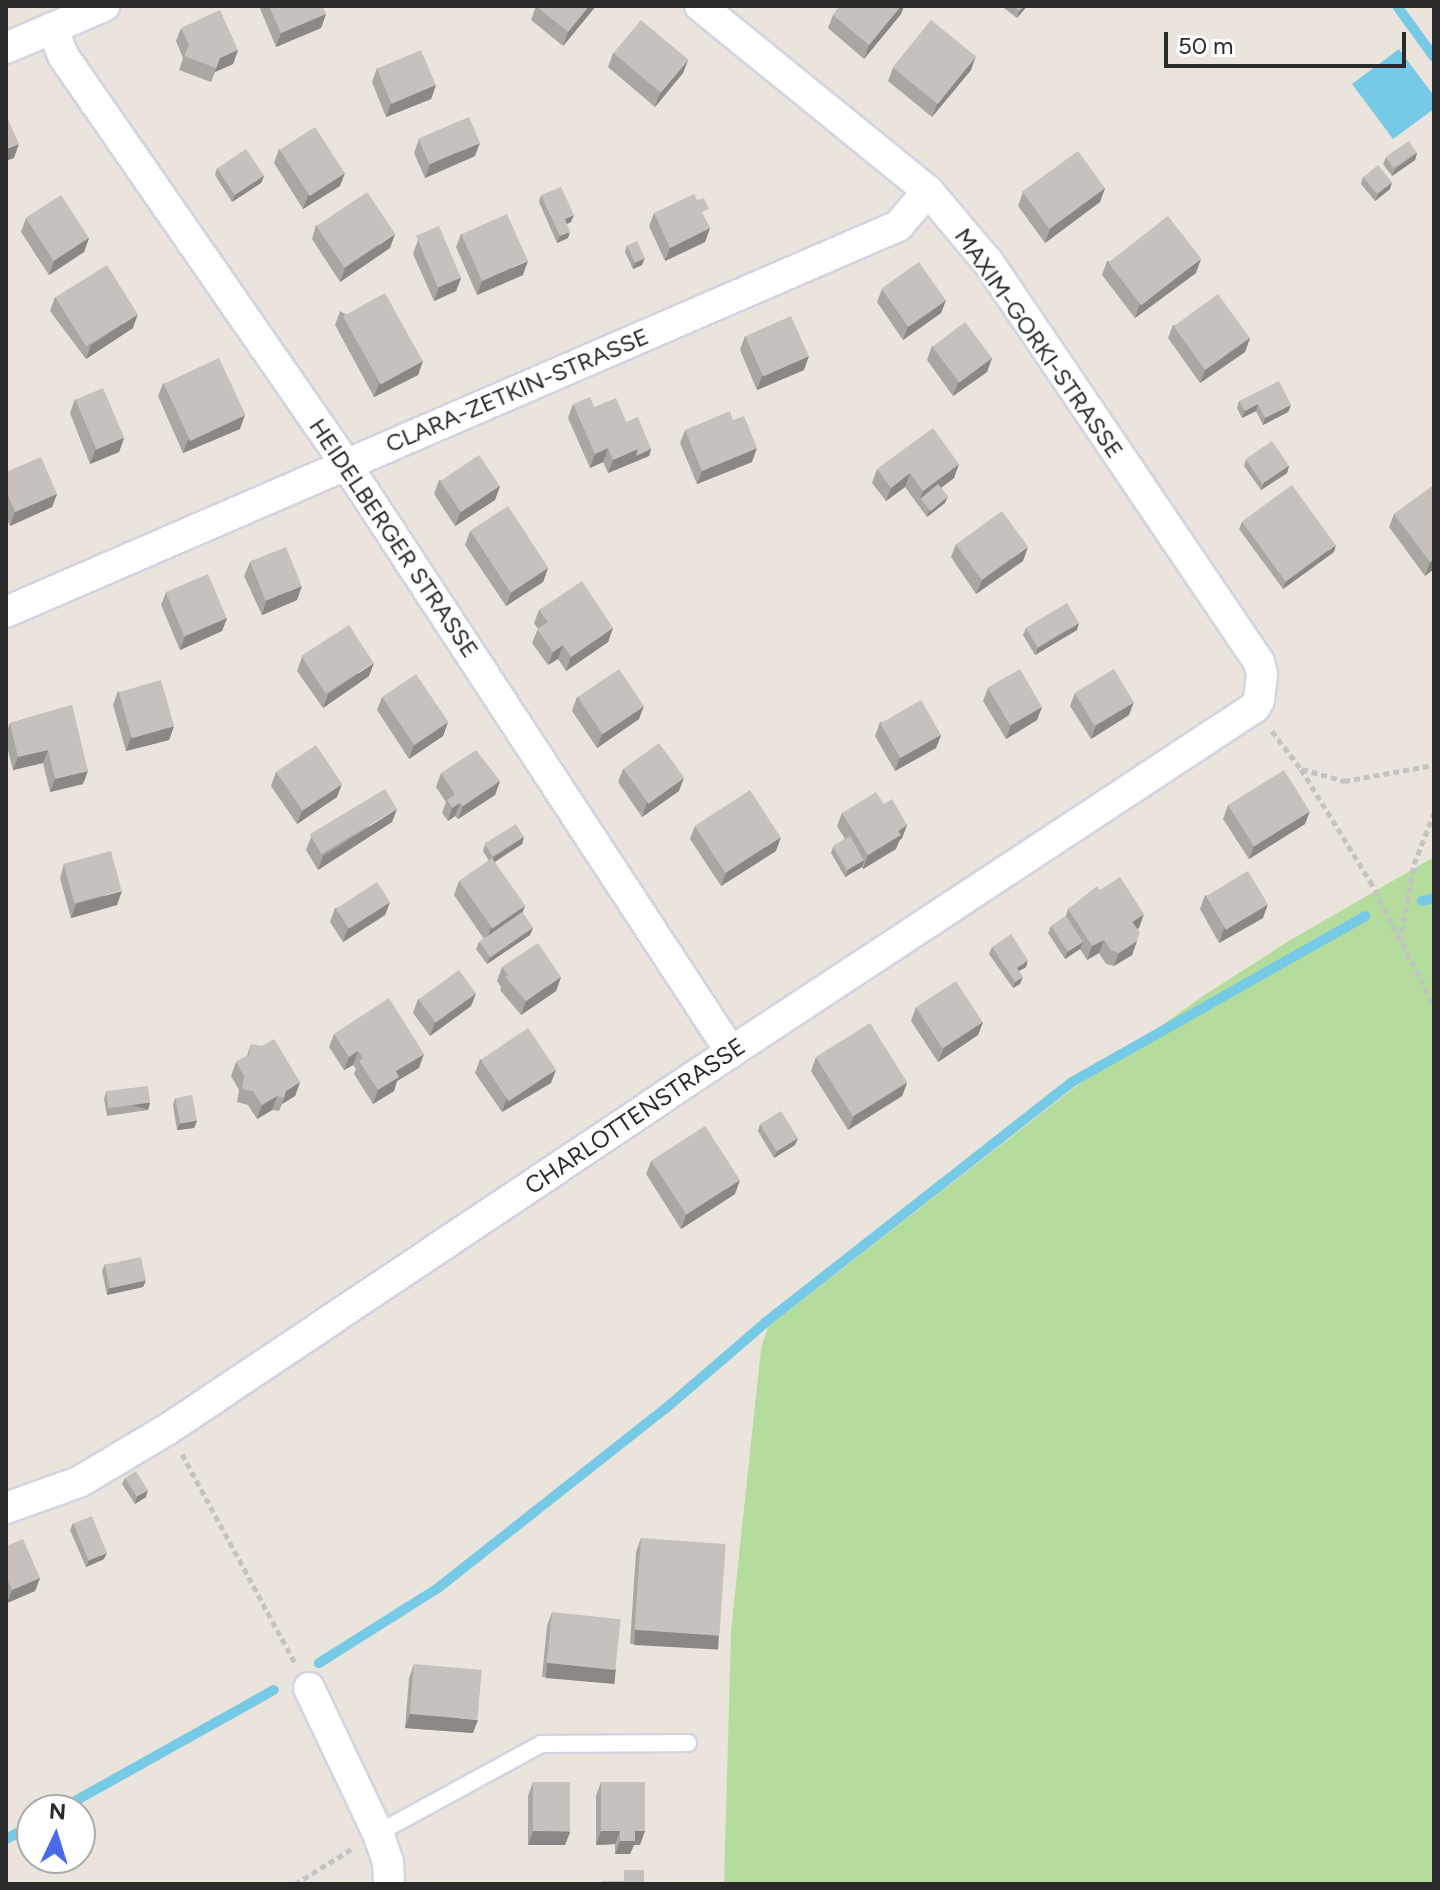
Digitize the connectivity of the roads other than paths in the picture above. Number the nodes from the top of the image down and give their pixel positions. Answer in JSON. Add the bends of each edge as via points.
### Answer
{"nodes":[{"id":1,"x":104,"y":6,"type":"edge"},
{"id":2,"x":700,"y":6,"type":"edge"},
{"id":3,"x":52,"y":28,"type":"junction"},
{"id":4,"x":6,"y":48,"type":"edge"},
{"id":5,"x":928,"y":191,"type":"junction"},
{"id":6,"x":346,"y":464,"type":"junction"},
{"id":7,"x":6,"y":612,"type":"edge"},
{"id":8,"x":1255,"y":707,"type":"joint"},
{"id":9,"x":731,"y":1052,"type":"junction"},
{"id":10,"x":6,"y":1508,"type":"edge"},
{"id":11,"x":309,"y":1688,"type":"road end"},
{"id":12,"x":688,"y":1743,"type":"dead end"},
{"id":13,"x":378,"y":1833,"type":"junction"},
{"id":14,"x":389,"y":1884,"type":"edge"}],
"edges":[{"from":1,"to":3,"type":"street"},
{"from":2,"to":5,"type":"street","name":"MAXIM-GORKI-STRASSE"},
{"from":3,"to":4,"type":"street"},
{"from":3,"to":6,"type":"street","name":"HEIDELBERGER STRASSE","via":[[64,57]]},
{"from":5,"to":6,"type":"street","name":"CLARA-ZETKIN-STRASSE","via":[[898,226]]},
{"from":5,"to":8,"type":"street","name":"MAXIM-GORKI-STRASSE","via":[[987,261],[1259,662],[1261,690]]},
{"from":6,"to":7,"type":"street","name":"CLARA-ZETKIN-STRASSE"},
{"from":6,"to":9,"type":"street","name":"HEIDELBERGER STRASSE"},
{"from":8,"to":9,"type":"street","name":"CHARLOTTENSTRASSE"},
{"from":9,"to":10,"type":"street","name":"CHARLOTTENSTRASSE","via":[[168,1429],[79,1482]]},
{"from":11,"to":13,"type":"street"},
{"from":12,"to":13,"type":"lane","via":[[541,1744]]},
{"from":13,"to":14,"type":"street"}]}
